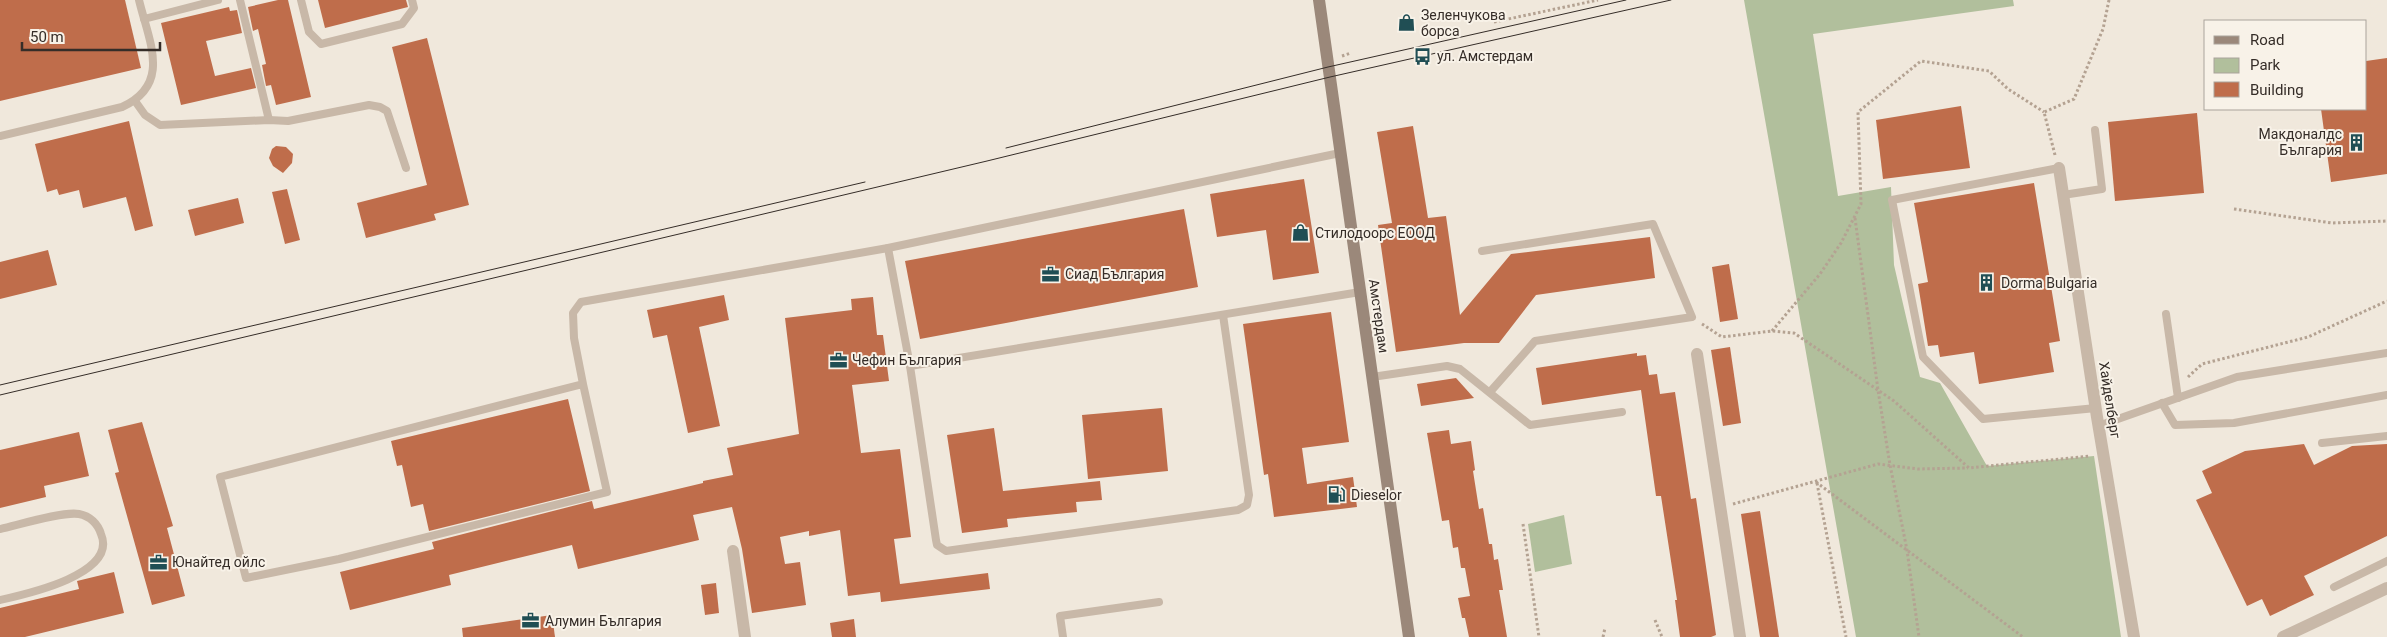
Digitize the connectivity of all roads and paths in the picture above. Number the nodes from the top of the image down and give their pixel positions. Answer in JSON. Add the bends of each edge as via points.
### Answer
{"nodes":[{"id":1,"x":139,"y":0,"type":"edge"},
{"id":2,"x":218,"y":0,"type":"edge"},
{"id":3,"x":240,"y":0,"type":"edge"},
{"id":4,"x":301,"y":0,"type":"edge"},
{"id":5,"x":412,"y":0,"type":"edge"},
{"id":6,"x":1319,"y":0,"type":"edge"},
{"id":7,"x":1598,"y":0,"type":"edge"},
{"id":8,"x":2109,"y":0,"type":"edge"},
{"id":9,"x":144,"y":19,"type":"junction"},
{"id":10,"x":1494,"y":22,"type":"dead end"},
{"id":11,"x":135,"y":101,"type":"junction"},
{"id":12,"x":2044,"y":112,"type":"junction"},
{"id":13,"x":269,"y":120,"type":"junction"},
{"id":14,"x":2095,"y":130,"type":"dead end"},
{"id":15,"x":0,"y":136,"type":"edge"},
{"id":16,"x":1340,"y":153,"type":"junction"},
{"id":17,"x":406,"y":168,"type":"dead end"},
{"id":18,"x":2059,"y":168,"type":"junction"},
{"id":19,"x":2063,"y":196,"type":"junction"},
{"id":20,"x":2234,"y":210,"type":"dead end"},
{"id":21,"x":1855,"y":217,"type":"junction"},
{"id":22,"x":2387,"y":221,"type":"edge"},
{"id":23,"x":888,"y":248,"type":"junction"},
{"id":24,"x":1482,"y":251,"type":"dead end"},
{"id":25,"x":1360,"y":292,"type":"junction"},
{"id":26,"x":2387,"y":301,"type":"edge"},
{"id":27,"x":2166,"y":314,"type":"dead end"},
{"id":28,"x":1223,"y":315,"type":"junction"},
{"id":29,"x":1692,"y":316,"type":"junction"},
{"id":30,"x":1772,"y":331,"type":"junction"},
{"id":31,"x":2387,"y":352,"type":"edge"},
{"id":32,"x":1697,"y":354,"type":"dead end"},
{"id":33,"x":910,"y":366,"type":"junction"},
{"id":34,"x":1372,"y":377,"type":"junction"},
{"id":35,"x":583,"y":384,"type":"junction"},
{"id":36,"x":2177,"y":388,"type":"junction"},
{"id":37,"x":1878,"y":390,"type":"junction"},
{"id":38,"x":1490,"y":392,"type":"junction"},
{"id":39,"x":2387,"y":395,"type":"edge"},
{"id":40,"x":2178,"y":398,"type":"junction"},
{"id":41,"x":2162,"y":403,"type":"junction"},
{"id":42,"x":2096,"y":408,"type":"junction"},
{"id":43,"x":1622,"y":412,"type":"dead end"},
{"id":44,"x":2098,"y":426,"type":"junction"},
{"id":45,"x":2387,"y":436,"type":"edge"},
{"id":46,"x":2322,"y":443,"type":"dead end"},
{"id":47,"x":2103,"y":455,"type":"junction"},
{"id":48,"x":1890,"y":465,"type":"junction"},
{"id":49,"x":1969,"y":468,"type":"junction"},
{"id":50,"x":1816,"y":482,"type":"junction"},
{"id":51,"x":1720,"y":508,"type":"junction"},
{"id":52,"x":1522,"y":524,"type":"dead end"},
{"id":53,"x":0,"y":529,"type":"edge"},
{"id":54,"x":1908,"y":550,"type":"junction"},
{"id":55,"x":734,"y":551,"type":"dead end"},
{"id":56,"x":2387,"y":561,"type":"edge"},
{"id":57,"x":2334,"y":587,"type":"dead end"},
{"id":58,"x":2387,"y":588,"type":"edge"},
{"id":59,"x":0,"y":600,"type":"edge"},
{"id":60,"x":1159,"y":602,"type":"dead end"},
{"id":61,"x":1655,"y":620,"type":"dead end"},
{"id":62,"x":1605,"y":628,"type":"dead end"},
{"id":63,"x":745,"y":637,"type":"edge"},
{"id":64,"x":1063,"y":637,"type":"edge"},
{"id":65,"x":1409,"y":637,"type":"edge"},
{"id":66,"x":1539,"y":637,"type":"edge"},
{"id":67,"x":1603,"y":637,"type":"edge"},
{"id":68,"x":1662,"y":637,"type":"edge"},
{"id":69,"x":1740,"y":637,"type":"edge"},
{"id":70,"x":1846,"y":637,"type":"edge"},
{"id":71,"x":1919,"y":637,"type":"edge"},
{"id":72,"x":2024,"y":637,"type":"edge"},
{"id":73,"x":2134,"y":637,"type":"edge"},
{"id":74,"x":2283,"y":637,"type":"edge"}],
"edges":[{"from":1,"to":9,"type":"lane"},
{"from":2,"to":9,"type":"lane"},
{"from":3,"to":13,"type":"lane"},
{"from":4,"to":5,"type":"lane","via":[[309,32],[321,44],[402,24],[414,8]]},
{"from":6,"to":16,"type":"street","name":"Амстердам"},
{"from":7,"to":10,"type":"path"},
{"from":8,"to":12,"type":"path","via":[[2103,28],[2074,98]]},
{"from":9,"to":11,"type":"lane","via":[[154,64],[149,85]]},
{"from":11,"to":13,"type":"lane","via":[[145,116],[160,125]]},
{"from":11,"to":15,"type":"lane","via":[[122,107]]},
{"from":12,"to":18,"type":"path"},
{"from":12,"to":21,"type":"path","via":[[2008,89],[1989,71],[1921,61],[1858,112],[1861,204]]},
{"from":13,"to":17,"type":"lane","via":[[288,121],[369,105],[380,107],[387,111]]},
{"from":14,"to":19,"type":"lane","via":[[2102,189]]},
{"from":16,"to":23,"type":"lane"},
{"from":16,"to":25,"type":"street","name":"Амстердам"},
{"from":18,"to":19,"type":"street","name":"Хайделберг"},
{"from":18,"to":42,"type":"lane","via":[[1892,200],[1923,357],[1983,419]]},
{"from":19,"to":42,"type":"street","name":"Хайделберг"},
{"from":20,"to":22,"type":"path","via":[[2332,223]]},
{"from":21,"to":30,"type":"path","via":[[1842,243],[1820,274]]},
{"from":21,"to":37,"type":"path"},
{"from":23,"to":33,"type":"lane"},
{"from":23,"to":35,"type":"lane","via":[[581,302],[573,313]]},
{"from":24,"to":29,"type":"lane","via":[[1653,224]]},
{"from":25,"to":28,"type":"lane"},
{"from":25,"to":34,"type":"street","name":"Амстердам"},
{"from":26,"to":36,"type":"path","via":[[2308,336],[2202,364]]},
{"from":27,"to":36,"type":"lane"},
{"from":28,"to":33,"type":"lane"},
{"from":28,"to":33,"type":"lane","via":[[1249,495],[1247,505],[1238,510],[946,551],[937,545],[936,540]]},
{"from":29,"to":30,"type":"path","via":[[1722,338]]},
{"from":29,"to":38,"type":"lane","via":[[1535,341]]},
{"from":30,"to":37,"type":"path","via":[[1794,333]]},
{"from":31,"to":40,"type":"lane","via":[[2237,377]]},
{"from":32,"to":51,"type":"street"},
{"from":34,"to":38,"type":"lane","via":[[1447,366],[1460,369]]},
{"from":34,"to":65,"type":"street","name":"Амстердам"},
{"from":35,"to":35,"type":"lane","via":[[607,492],[339,559],[246,578],[220,477]]},
{"from":36,"to":40,"type":"lane"},
{"from":37,"to":48,"type":"path"},
{"from":37,"to":49,"type":"path"},
{"from":38,"to":43,"type":"lane","via":[[1530,425]]},
{"from":39,"to":41,"type":"lane","via":[[2224,424],[2175,425]]},
{"from":40,"to":41,"type":"lane"},
{"from":41,"to":44,"type":"lane"},
{"from":42,"to":44,"type":"street","name":"Хайделберг"},
{"from":44,"to":47,"type":"street","name":"Хайделберг"},
{"from":45,"to":46,"type":"lane"},
{"from":47,"to":49,"type":"path"},
{"from":47,"to":73,"type":"street","name":"Хайделберг"},
{"from":48,"to":49,"type":"path","via":[[1918,469]]},
{"from":48,"to":50,"type":"path","via":[[1878,464]]},
{"from":48,"to":54,"type":"path"},
{"from":50,"to":51,"type":"path"},
{"from":50,"to":54,"type":"path"},
{"from":50,"to":70,"type":"path"},
{"from":51,"to":69,"type":"street"},
{"from":52,"to":66,"type":"path"},
{"from":53,"to":59,"type":"lane","via":[[79,514],[98,526],[103,536],[103,548],[91,568],[37,591]]},
{"from":54,"to":71,"type":"path"},
{"from":54,"to":72,"type":"path"},
{"from":55,"to":63,"type":"street"},
{"from":56,"to":57,"type":"lane"},
{"from":58,"to":74,"type":"street"},
{"from":60,"to":64,"type":"lane","via":[[1060,616]]},
{"from":61,"to":68,"type":"path"},
{"from":62,"to":67,"type":"path"}]}
